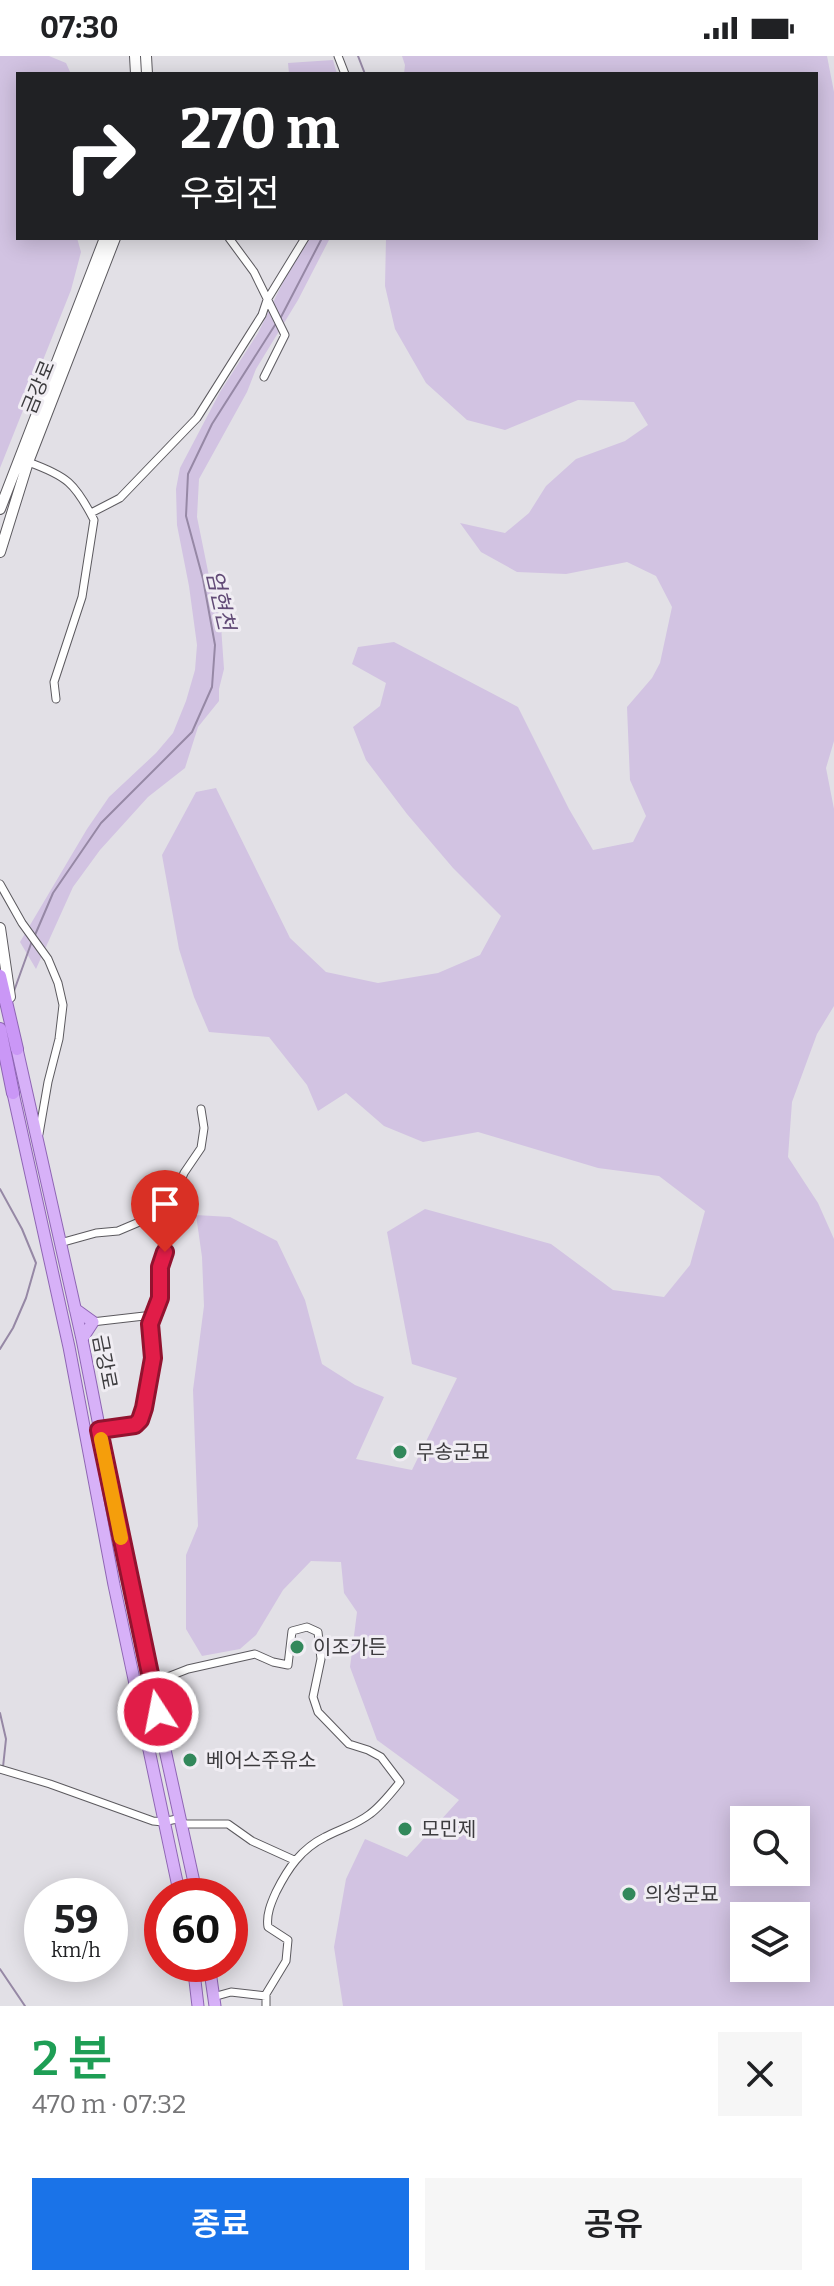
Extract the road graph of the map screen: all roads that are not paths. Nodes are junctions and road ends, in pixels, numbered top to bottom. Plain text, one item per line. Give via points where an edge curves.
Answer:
1 (104, 240) edge
2 (114, 240) edge
3 (230, 240) edge
4 (304, 240) edge
5 (267, 300) junction
6 (264, 377) dead end
7 (28, 462) junction
8 (0, 509) edge
9 (91, 513) junction
10 (0, 552) edge
11 (56, 699) dead end
12 (0, 884) edge
13 (0, 928) edge
14 (0, 976) edge
15 (0, 1029) edge
16 (17, 1049) junction
17 (0, 1053) edge
18 (11, 1086) junction
19 (201, 1109) dead end
20 (38, 1144) junction
21 (153, 1211) junction
22 (60, 1243) junction
23 (75, 1309) junction
24 (153, 1315) junction
25 (79, 1322) junction
26 (93, 1322) junction
27 (63, 1325) junction
28 (82, 1339) junction
29 (99, 1430) junction
30 (153, 1688) junction
31 (0, 1769) edge
32 (181, 1821) junction
33 (163, 1822) junction
34 (294, 1860) junction
35 (176, 1878) edge
36 (193, 1878) edge
37 (195, 1982) edge
38 (211, 1982) edge
39 (266, 1996) junction
40 (214, 2002) edge
41 (198, 2006) edge
42 (266, 2006) edge

1 - 8 main road, 금강로
2 - 7 main road, 금강로
3 - 5 street
4 - 5 street
5 - 6 street via 285,335
5 - 9 street via 197,418 120,498
7 - 9 street via 69,481
7 - 10 main road, 금강로
9 - 11 street via 82,597 54,682
12 - 20 street via 48,959 63,1005
13 - 16 main road, 금강로
14 - 16 highway
15 - 18 highway
16 - 20 main road, 금강로
17 - 18 main road
18 - 27 main road, 금강로
19 - 21 street via 201,1148 178,1188
20 - 22 main road, 금강로
21 - 22 street via 118,1231
21 - 24 street via 166,1236 160,1298
22 - 23 main road, 금강로
23 - 25 main road, 금강로
23 - 26 main road
24 - 26 street
24 - 29 street via 153,1358 140,1420
25 - 26 street
25 - 27 street
25 - 28 main road, 금강로
26 - 28 main road
27 - 33 main road, 금강로
28 - 29 main road, 금강로
29 - 30 main road, 금강로
30 - 32 main road, 금강로
30 - 34 street via 188,1669 255,1654 288,1665 292,1631 307,1627 318,1632 321,1659 313,1697 318,1712 349,1744 381,1757 400,1782 371,1813
31 - 33 street
32 - 33 street
32 - 34 street via 228,1824
32 - 36 main road, 금강로
33 - 35 main road, 금강로
34 - 39 street via 266,1919 268,1927 288,1940 286,1961
37 - 41 main road
38 - 40 main road
39 - 40 street via 231,1992
39 - 42 street

